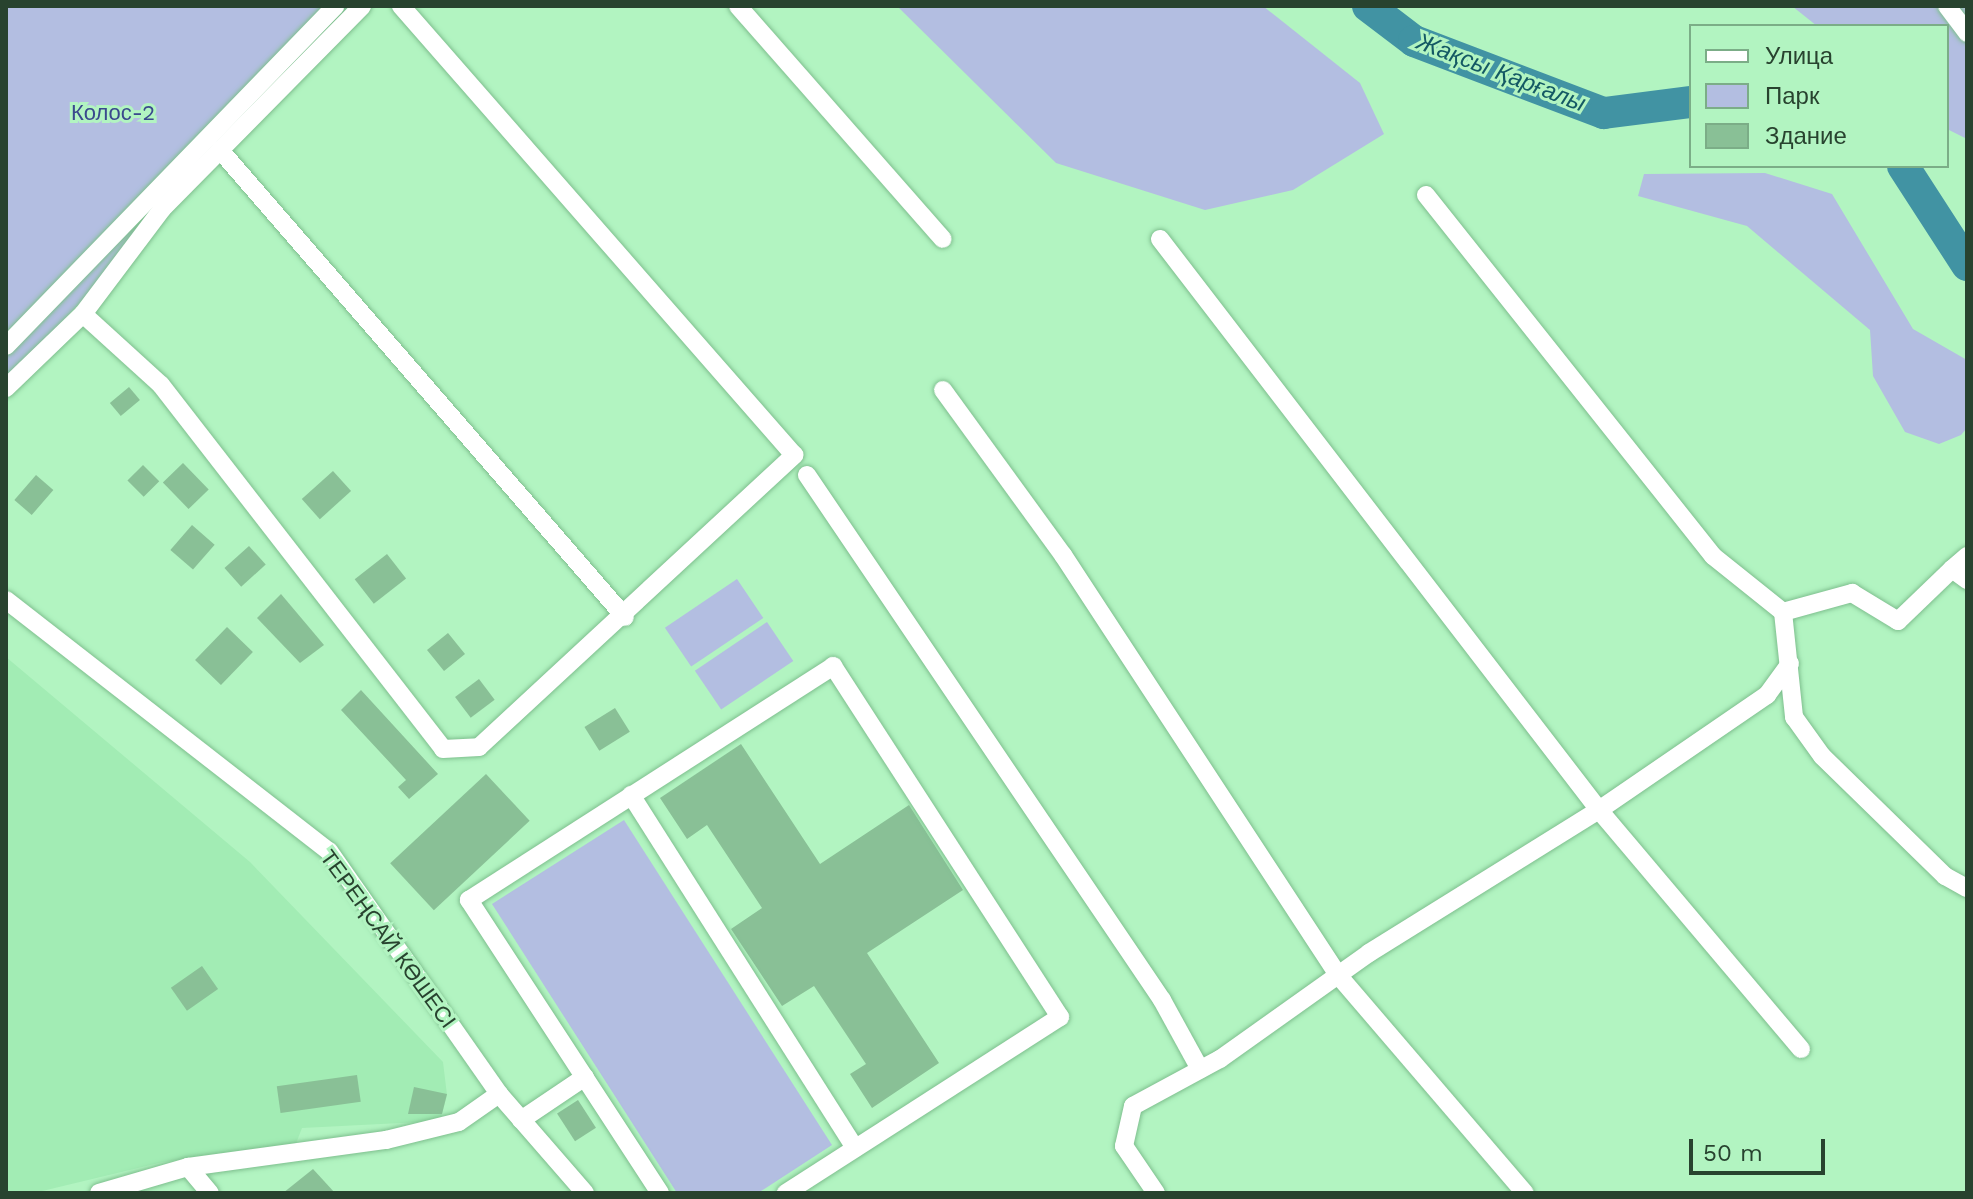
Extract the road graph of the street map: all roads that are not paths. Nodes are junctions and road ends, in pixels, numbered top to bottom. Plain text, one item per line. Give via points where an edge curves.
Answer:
1 (335, 6) edge
2 (362, 6) edge
3 (401, 6) edge
4 (738, 6) edge
5 (1947, 6) edge
6 (1967, 33) edge
7 (220, 150) junction
8 (1426, 195) dead end
9 (943, 239) dead end
10 (1160, 239) dead end
11 (83, 314) junction
12 (6, 346) edge
13 (6, 388) edge
14 (943, 390) dead end
15 (807, 475) dead end
16 (1967, 556) edge
17 (1959, 574) edge
18 (6, 600) edge
19 (1783, 612) junction
20 (625, 617) junction
21 (1790, 663) junction
22 (631, 795) junction
23 (1599, 810) junction
24 (1967, 888) edge
25 (1338, 975) junction
26 (1801, 1049) dead end
27 (1200, 1069) junction
28 (585, 1077) junction
29 (499, 1094) junction
30 (521, 1120) junction
31 (855, 1148) junction
32 (188, 1167) junction
33 (99, 1193) edge
34 (210, 1193) edge
35 (585, 1193) edge
36 (660, 1193) edge
37 (786, 1193) edge
38 (1156, 1193) edge
39 (1525, 1193) edge

1 - 12 street
2 - 7 street
3 - 20 street via 794,455
4 - 9 street
5 - 6 street
7 - 11 street via 162,209
7 - 20 street
8 - 19 street via 1713,556
10 - 23 street
11 - 13 street
11 - 20 street via 161,385 443,749 479,747
14 - 25 street via 1063,555
15 - 27 street via 1162,1000
16 - 17 street
17 - 19 street via 1898,621 1852,593
18 - 29 street, ТЕРЕҢСАЙ КӨШЕСІ via 329,851
19 - 21 street
21 - 23 street via 1767,695
21 - 24 street via 1794,717 1822,756 1945,876
22 - 28 street via 469,900
22 - 31 street
22 - 31 street via 833,666 1060,1017
23 - 25 street
23 - 26 street
25 - 27 street
25 - 39 street
27 - 38 street via 1133,1106 1126,1124 1124,1146
28 - 30 street
28 - 36 street
29 - 30 street, ТЕРЕҢСАЙ КӨШЕСІ
29 - 32 street via 459,1122 386,1140
30 - 35 street, ТЕРЕҢСАЙ КӨШЕСІ
31 - 37 street
32 - 33 street
32 - 34 street

